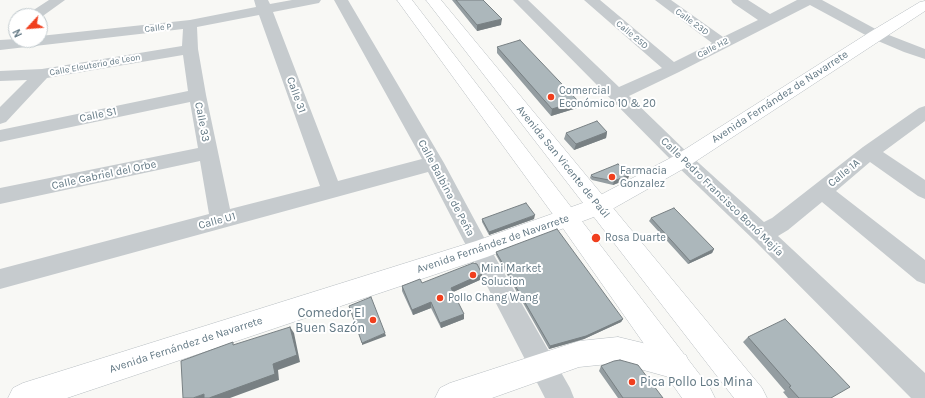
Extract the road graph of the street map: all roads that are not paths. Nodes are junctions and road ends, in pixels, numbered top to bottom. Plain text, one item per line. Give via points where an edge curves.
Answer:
1 (58, 0) edge
2 (314, 0) edge
3 (341, 0) edge
4 (404, 0) edge
5 (434, 0) edge
6 (520, 0) edge
7 (591, 0) edge
8 (662, 0) edge
9 (738, 0) edge
10 (808, 0) edge
11 (812, 0) edge
12 (263, 5) edge
13 (925, 5) edge
14 (46, 8) edge
15 (770, 20) junction
16 (190, 24) junction
17 (876, 35) junction
18 (723, 44) junction
19 (0, 45) edge
20 (190, 49) junction
21 (925, 54) edge
22 (673, 69) junction
23 (42, 74) junction
24 (0, 76) edge
25 (197, 95) junction
26 (617, 95) junction
27 (925, 112) edge
28 (0, 118) edge
29 (0, 136) edge
30 (870, 152) junction
31 (208, 153) junction
32 (682, 160) junction
33 (434, 163) junction
34 (331, 189) junction
35 (925, 190) edge
36 (822, 191) junction
37 (0, 196) edge
38 (599, 206) junction
39 (568, 218) junction
40 (221, 220) junction
41 (762, 234) junction
42 (479, 250) junction
43 (925, 274) edge
44 (0, 279) edge
45 (676, 365) junction
46 (542, 366) junction
47 (925, 392) edge
48 (23, 398) edge
49 (450, 398) edge
50 (560, 398) edge
51 (700, 398) edge
52 (752, 398) edge

1 - 14 street
2 - 12 street, Calle P
3 - 33 street, Calle Balbina de Peña
4 - 39 main road
5 - 38 main road, Avenida San Vicente de Paúl
6 - 26 street, Calle Pedro Francisco Bonó Mejía
7 - 22 street, Calle 25D
8 - 18 street, Calle 23D
9 - 15 street
10 - 15 street, Calle H2
11 - 17 street
12 - 16 street, Calle P
12 - 34 street, Calle 31
13 - 17 main road, Avenida Fernández de Navarrete
15 - 18 street, Calle H2
16 - 19 street, Calle P
16 - 20 street, Calle 33
17 - 21 street
17 - 32 main road, Avenida Fernández de Navarrete
18 - 22 street, Calle H2
20 - 23 street, Calle Eleuterio de Leon
20 - 25 street, Calle 33
22 - 26 street, Calle H2
23 - 24 street, Calle Eleuterio de Leon
23 - 28 street
25 - 29 street, Calle S1
25 - 31 street, Calle 33
26 - 32 street, Calle Pedro Francisco Bonó Mejía
27 - 30 street, Calle 1A
30 - 35 street
30 - 36 street, Calle 1A
31 - 37 street, Calle Gabriel del Orbe
31 - 40 street, Calle 33
32 - 38 main road, Avenida Fernández de Navarrete
32 - 41 street, Calle Pedro Francisco Bonó Mejía
33 - 34 street, Calle U1
33 - 42 street, Calle Balbina de Peña
34 - 40 street, Calle U1
36 - 41 street, Calle 1A via 780,224
36 - 43 street
38 - 39 main road, Avenida Fernández de Navarrete
38 - 52 main road, Avenida San Vicente de Paúl
39 - 42 main road, Avenida Fernández de Navarrete
39 - 45 main road
40 - 44 street, Calle U1
41 - 47 street, Calle Pedro Francisco Bonó Mejía
42 - 46 street, Calle Balbina de Peña
42 - 48 main road, Avenida Fernández de Navarrete
45 - 46 main road via 618,350 578,354
45 - 51 main road
46 - 49 main road
46 - 50 street, Calle Balbina de Peña

